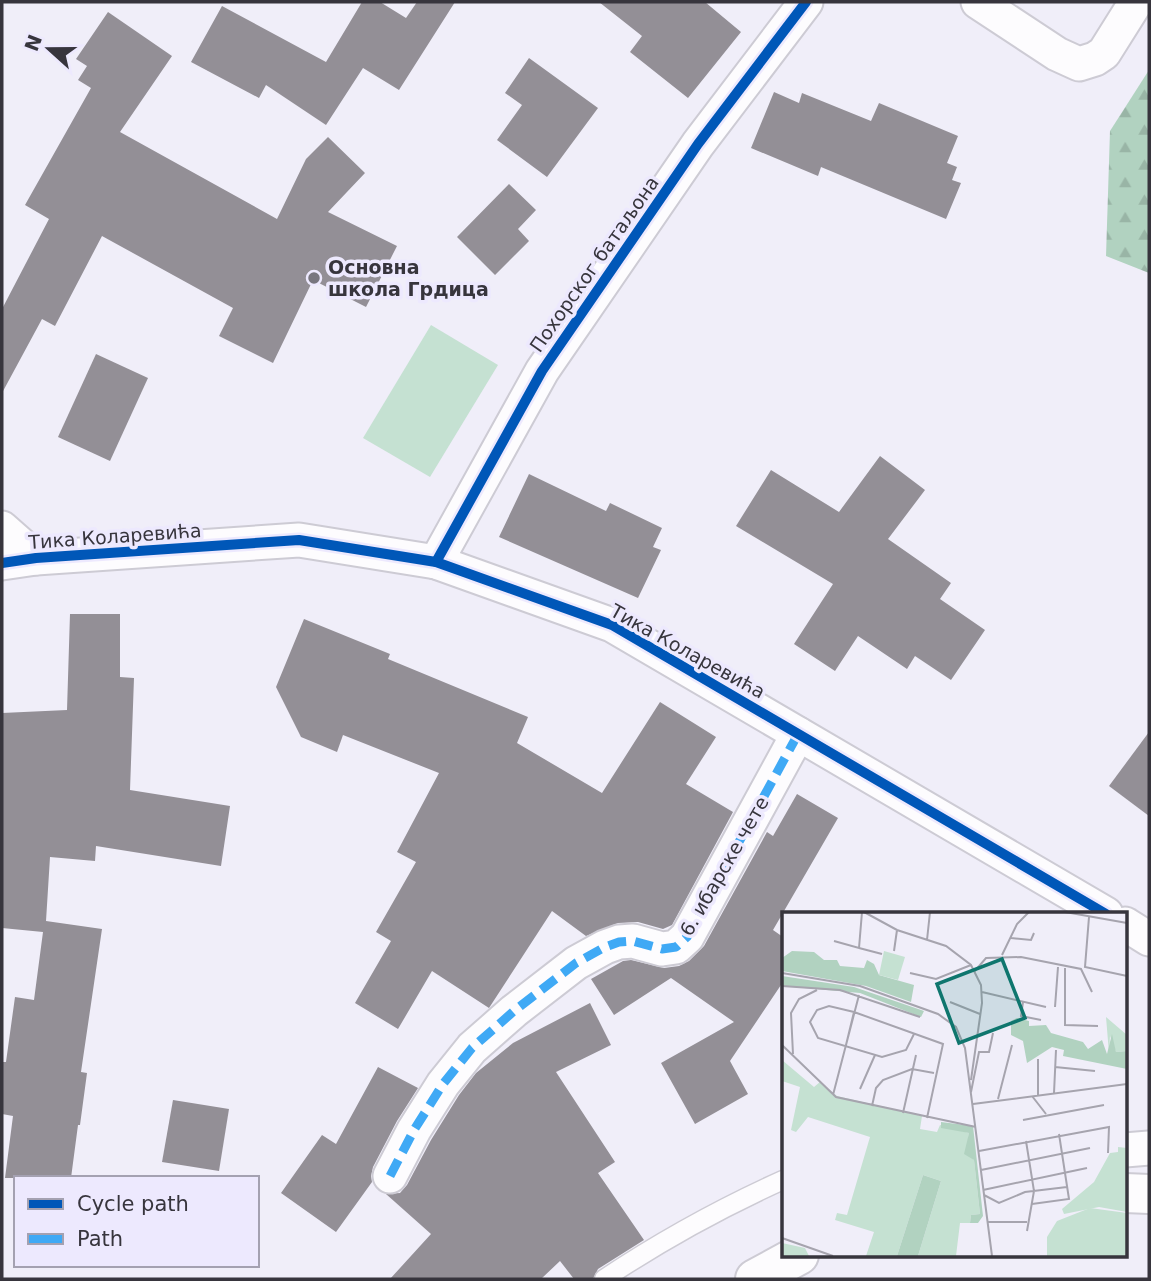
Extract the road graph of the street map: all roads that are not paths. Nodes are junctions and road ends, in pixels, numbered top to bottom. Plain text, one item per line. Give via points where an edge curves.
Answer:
1 (806, 2) edge
2 (978, 2) edge
3 (1136, 2) edge
4 (2, 528) edge
5 (36, 558) junction
6 (436, 562) junction
7 (2, 563) edge
8 (798, 734) junction
9 (1103, 912) edge
10 (1126, 925) edge
11 (1149, 939) edge
12 (1149, 1148) edge
13 (1126, 1150) edge
14 (390, 1176) dead end
15 (782, 1180) edge
16 (1126, 1193) edge
17 (1149, 1194) edge
18 (797, 1256) edge
19 (604, 1279) edge
20 (755, 1279) edge

1 - 6 street, Похорског батаљона via 698,144 542,371
2 - 3 street via 1079,64 1104,53
4 - 5 street
5 - 6 street, Тика Коларевића via 299,540
5 - 7 street, Тика Коларевића
6 - 8 street, Тика Коларевића via 612,625
8 - 9 street, Тика Коларевића
8 - 14 street, 6. ибарске чете via 687,937 676,947 662,949 633,941 606,947 523,1003 472,1048 443,1084
10 - 11 street
12 - 13 street
15 - 19 lane via 680,1231
16 - 17 street
18 - 20 street

